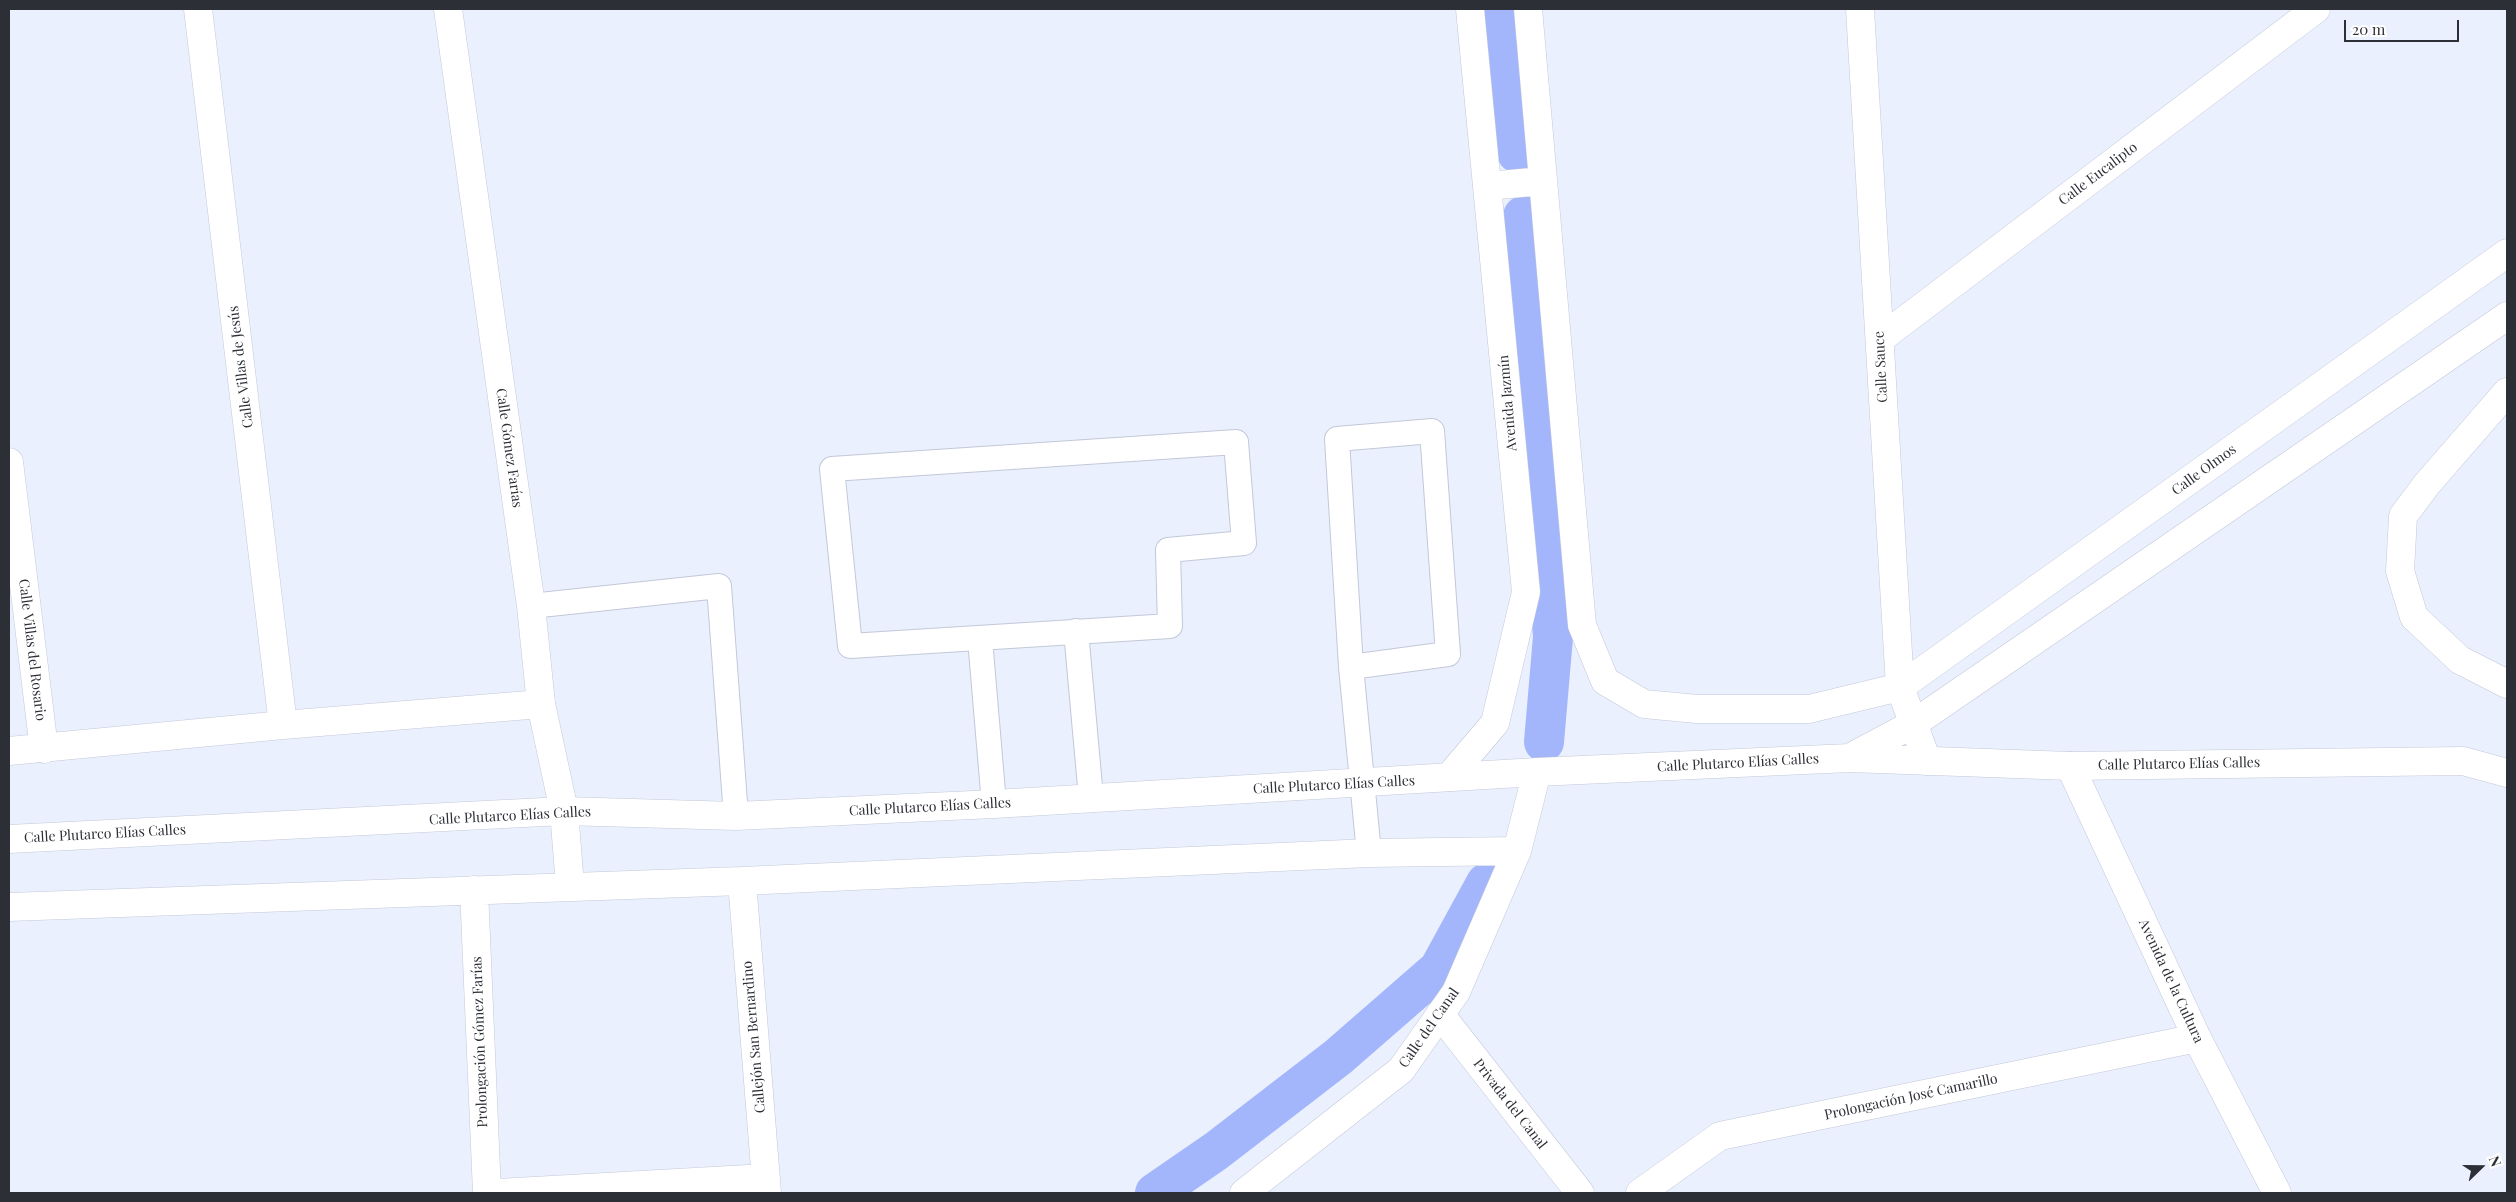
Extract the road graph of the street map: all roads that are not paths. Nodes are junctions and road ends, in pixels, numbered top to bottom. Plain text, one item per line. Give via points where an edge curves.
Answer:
1 (198, 9) edge
2 (448, 9) edge
3 (1470, 9) edge
4 (1528, 9) edge
5 (1860, 9) edge
6 (2316, 9) edge
7 (1542, 182) junction
8 (1488, 186) junction
9 (2507, 253) edge
10 (2507, 316) edge
11 (1880, 339) junction
12 (2507, 392) edge
13 (9, 462) edge
14 (531, 606) junction
15 (1076, 631) junction
16 (980, 640) junction
17 (1351, 668) junction
18 (2507, 684) edge
19 (1900, 687) junction
20 (541, 704) junction
21 (1913, 724) junction
22 (283, 725) junction
23 (44, 749) junction
24 (9, 751) edge
25 (2507, 757) edge
26 (1850, 758) junction
27 (2463, 760) junction
28 (1927, 761) junction
29 (2070, 766) junction
30 (1537, 772) junction
31 (2507, 773) edge
32 (1449, 777) junction
33 (1361, 784) junction
34 (1090, 798) junction
35 (994, 804) junction
36 (564, 811) junction
37 (736, 816) junction
38 (9, 839) edge
39 (1517, 851) junction
40 (1368, 853) junction
41 (742, 881) junction
42 (570, 886) junction
43 (474, 890) junction
44 (9, 907) edge
45 (1440, 1014) junction
46 (2197, 1038) junction
47 (766, 1185) edge
48 (487, 1193) edge
49 (498, 1193) edge
50 (1244, 1193) edge
51 (1580, 1193) edge
52 (1640, 1193) edge
53 (2277, 1193) edge

1 - 22 street, Calle Villas de Jesús
2 - 14 street, Calle Gómez Farías
3 - 8 street, Avenida Jazmín
4 - 7 street
5 - 11 street, Calle Sauce
6 - 11 street, Calle Eucalipto
7 - 8 street
7 - 19 street via 1582,625 1605,681 1644,704 1697,709 1809,709
8 - 32 street, Avenida Jazmín via 1526,592 1495,724
9 - 19 street, Calle Olmos
10 - 21 street
11 - 19 street, Calle Sauce
12 - 18 street via 2403,516 2400,571 2414,618 2460,660
13 - 23 street, Calle Villas del Rosario
14 - 20 street, Calle Gómez Farías
14 - 37 lane via 719,586
15 - 16 lane
15 - 16 lane via 1170,626 1168,550 1244,543 1236,442 832,468 850,646
15 - 34 lane
16 - 35 lane
17 - 17 lane via 1448,654 1432,431 1337,438
17 - 33 lane
19 - 21 street, Calle Sauce
20 - 22 street
20 - 36 street, Calle Gómez Farías
21 - 26 street, Calle Plutarco Elías Calles
21 - 28 street, Calle Sauce
22 - 23 street
23 - 24 street
25 - 27 street
26 - 28 street, Calle Plutarco Elías Calles
26 - 30 street, Calle Plutarco Elías Calles
27 - 29 street, Calle Plutarco Elías Calles
27 - 31 street, Calle Plutarco Elías Calles
28 - 29 street, Calle Plutarco Elías Calles
29 - 46 street, Avenida de la Cultura
30 - 32 street, Calle Plutarco Elías Calles
30 - 39 street, Calle del Canal
32 - 33 street, Calle Plutarco Elías Calles
33 - 34 street, Calle Plutarco Elías Calles
33 - 40 lane
34 - 35 street, Calle Plutarco Elías Calles
35 - 37 street, Calle Plutarco Elías Calles
36 - 37 street, Calle Plutarco Elías Calles
36 - 38 street, Calle Plutarco Elías Calles
36 - 42 street, Calle Gómez Farías
39 - 40 street
39 - 45 street, Calle del Canal via 1456,992
40 - 41 street
41 - 42 street
41 - 47 street, Callejón San Bernardino
42 - 43 street
43 - 44 street
43 - 48 street, Prolongación Gómez Farías
45 - 50 street, Calle del Canal via 1400,1070
45 - 51 street, Privada del Canal
46 - 52 street, Prolongación José Camarillo via 1720,1136
46 - 53 street, Avenida de la Cultura
47 - 49 street

